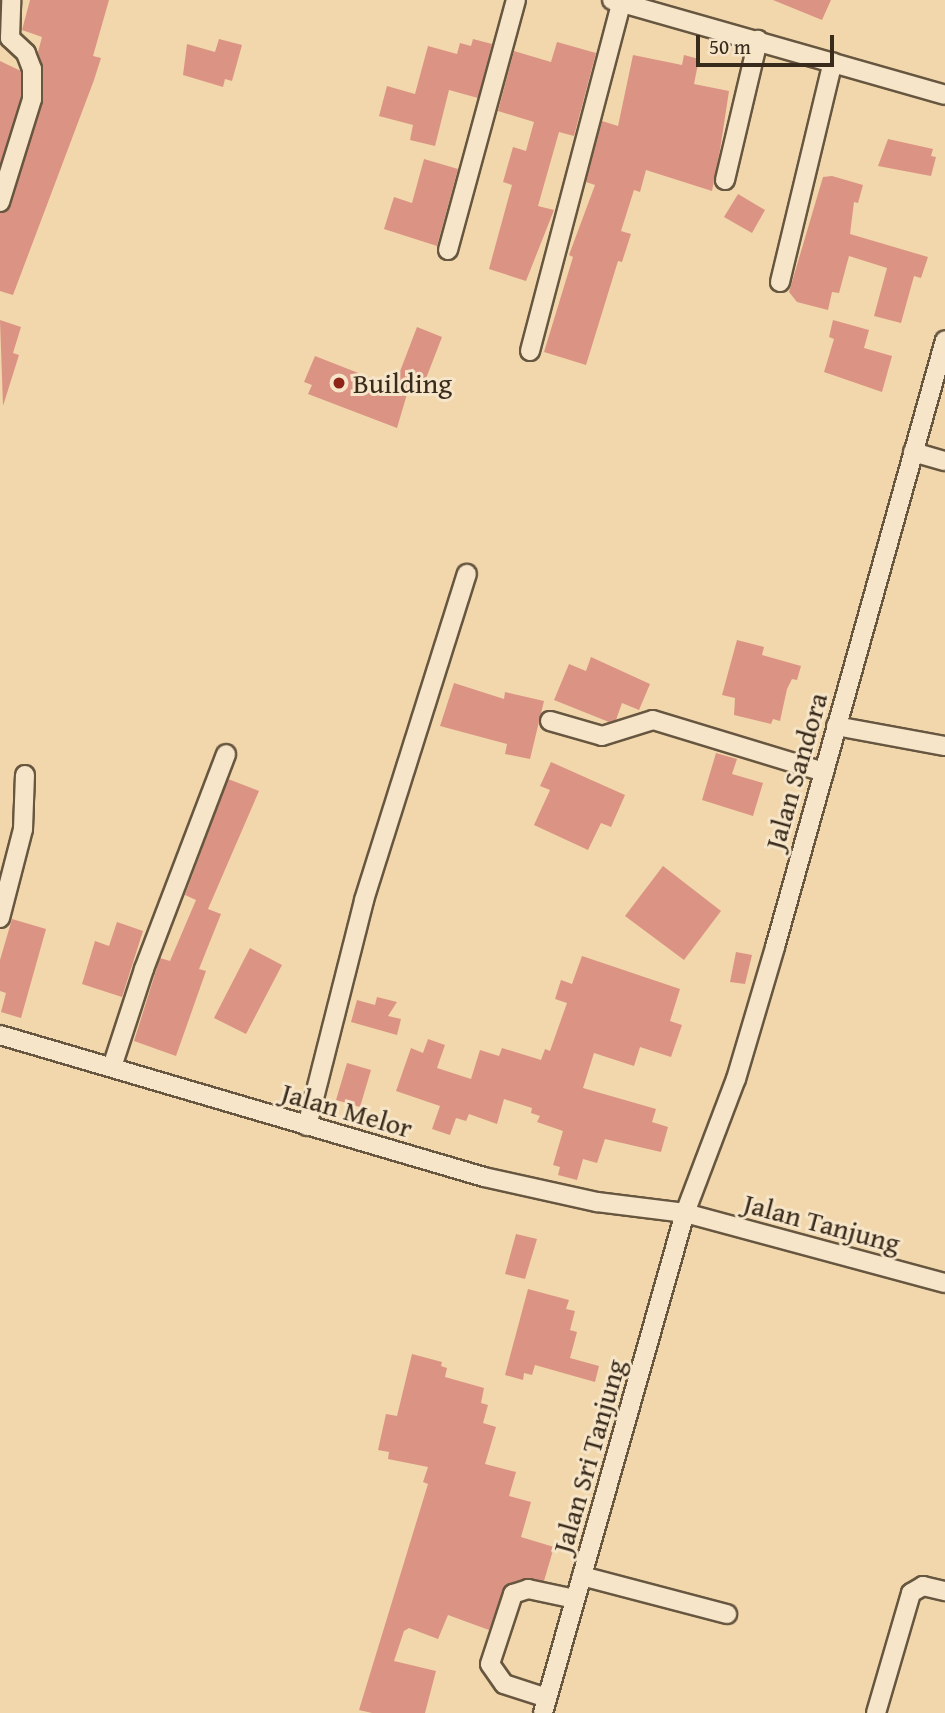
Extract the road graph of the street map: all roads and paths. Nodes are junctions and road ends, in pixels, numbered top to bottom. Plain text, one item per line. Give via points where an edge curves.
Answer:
1 (12, 0) edge
2 (516, 0) edge
3 (616, 2) edge
4 (756, 48) junction
5 (833, 62) junction
6 (945, 95) edge
7 (725, 180) dead end
8 (0, 202) edge
9 (448, 250) dead end
10 (780, 282) dead end
11 (945, 340) edge
12 (530, 351) dead end
13 (939, 383) edge
14 (919, 453) junction
15 (945, 461) edge
16 (467, 574) dead end
17 (550, 721) dead end
18 (843, 726) junction
19 (945, 746) edge
20 (226, 754) dead end
21 (824, 772) junction
22 (24, 775) dead end
23 (0, 918) edge
24 (0, 1035) edge
25 (112, 1067) junction
26 (307, 1126) junction
27 (685, 1213) junction
28 (945, 1283) edge
29 (598, 1580) junction
30 (945, 1591) edge
31 (575, 1599) junction
32 (727, 1614) dead end
33 (545, 1706) edge
34 (876, 1713) edge

1 - 8 street via 10,38 26,53 32,69 32,99
2 - 9 street
3 - 4 street
3 - 12 street
4 - 5 street
4 - 7 street
5 - 6 street
5 - 10 street
11 - 13 street, Jalan Sandora
13 - 14 street, Jalan Sandora
14 - 15 street
14 - 18 street, Jalan Sandora
16 - 26 street via 364,900
17 - 21 street via 603,736 653,720
18 - 19 street
18 - 21 street, Jalan Sandora
20 - 25 street via 148,957
21 - 27 street, Jalan Sandora via 736,1079
22 - 23 street via 23,829
24 - 25 street, Jalan Melor
25 - 26 street, Jalan Melor
26 - 27 street, Jalan Melor via 544,1192
27 - 28 street, Jalan Tanjung
27 - 29 street, Jalan Sri Tanjung
29 - 31 street, Jalan Sri Tanjung
29 - 32 street
30 - 34 street via 923,1586 911,1593
31 - 33 street, Jalan Sri Tanjung
31 - 33 street via 528,1588 513,1594 489,1664 504,1684

